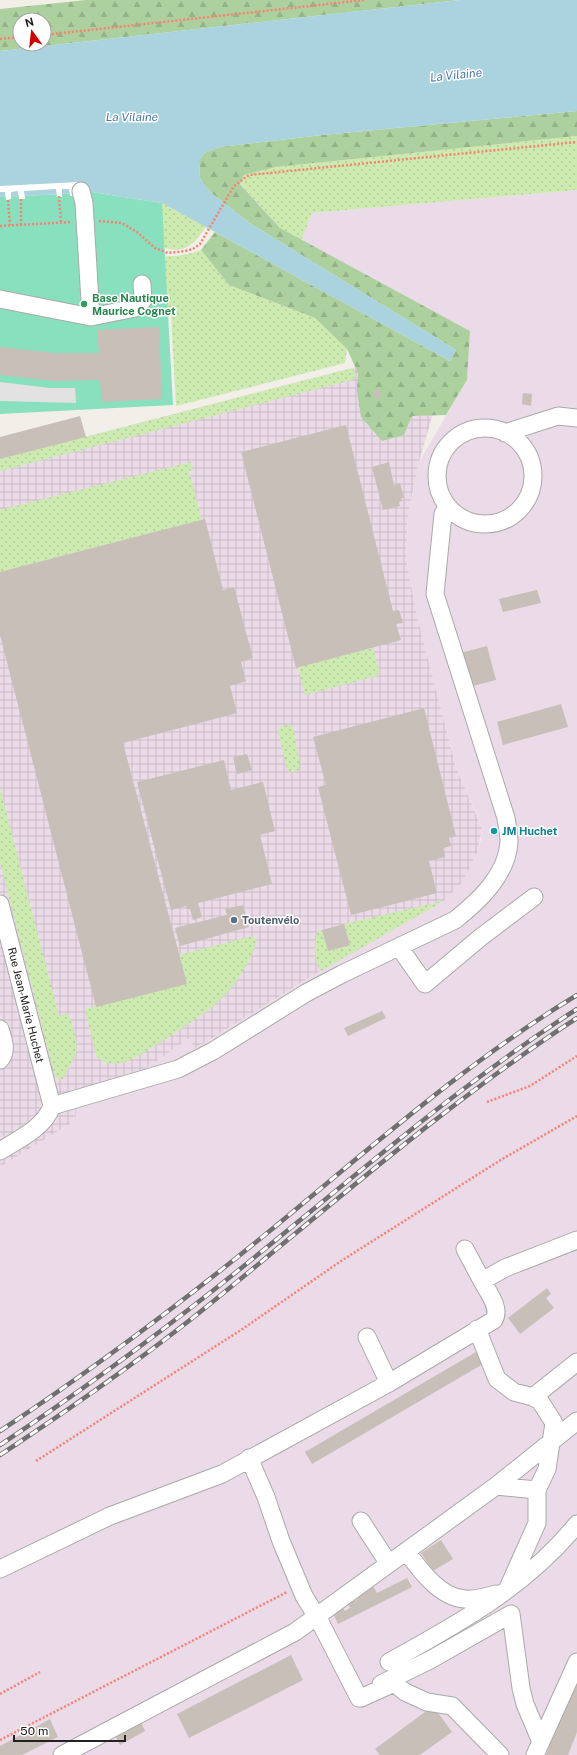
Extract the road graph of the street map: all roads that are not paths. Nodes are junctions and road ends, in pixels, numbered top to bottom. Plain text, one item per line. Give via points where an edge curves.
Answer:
1 (81, 192) dead end
2 (142, 284) dead end
3 (0, 299) edge
4 (91, 317) junction
5 (577, 418) edge
6 (505, 433) junction
7 (447, 507) junction
8 (534, 897) dead end
9 (0, 904) edge
10 (399, 947) junction
11 (0, 1029) edge
12 (0, 1060) edge
13 (52, 1106) junction
14 (0, 1151) edge
15 (577, 1240) edge
16 (465, 1249) dead end
17 (482, 1281) junction
18 (477, 1329) junction
19 (367, 1337) dead end
20 (577, 1362) edge
21 (389, 1383) junction
22 (533, 1397) junction
23 (577, 1421) edge
24 (552, 1443) junction
25 (250, 1458) junction
26 (496, 1486) junction
27 (537, 1490) junction
28 (361, 1521) dead end
29 (577, 1524) edge
30 (406, 1551) junction
31 (389, 1564) junction
32 (0, 1569) edge
33 (508, 1591) junction
34 (511, 1614) junction
35 (316, 1616) junction
36 (389, 1662) dead end
37 (577, 1662) edge
38 (357, 1695) junction
39 (538, 1748) edge
40 (62, 1755) edge
41 (500, 1755) edge

1 - 4 street via 84,203
2 - 4 street via 143,300 135,308
3 - 4 street
5 - 6 street via 558,416
6 - 7 street via 489,428 476,429 450,443 440,457 436,476 439,492
6 - 7 street via 526,451 530,461 533,478 529,495 520,509 508,518 492,524 473,523 458,517
7 - 10 street via 443,514 435,594 506,818 509,842 506,860 499,873 469,909 455,920
8 - 10 street via 425,984
9 - 13 street, Rue Jean-Marie Huchet
10 - 13 street via 370,959 306,994 178,1070
11 - 12 street via 5,1048 4,1056
13 - 14 street via 48,1115 38,1125
15 - 17 street via 505,1268
16 - 17 street
17 - 18 street via 497,1315 494,1320
18 - 21 street
18 - 22 street via 498,1379 514,1392
19 - 21 street
20 - 22 street
21 - 25 street
22 - 24 street via 540,1401 554,1422
23 - 24 street
24 - 26 street
24 - 27 street via 547,1469
25 - 32 street via 222,1474 110,1516
25 - 35 street via 300,1586
26 - 27 street
26 - 30 street
27 - 33 street via 537,1523
28 - 31 street
29 - 33 street via 562,1543
30 - 31 street
30 - 33 street via 439,1588 457,1598 472,1599
31 - 35 street
33 - 34 street
33 - 36 street via 447,1630
34 - 38 street via 430,1660
34 - 39 street via 521,1688
35 - 38 street
35 - 40 street via 295,1632
37 - 39 street
38 - 41 street via 361,1698 394,1684 427,1702 452,1706

